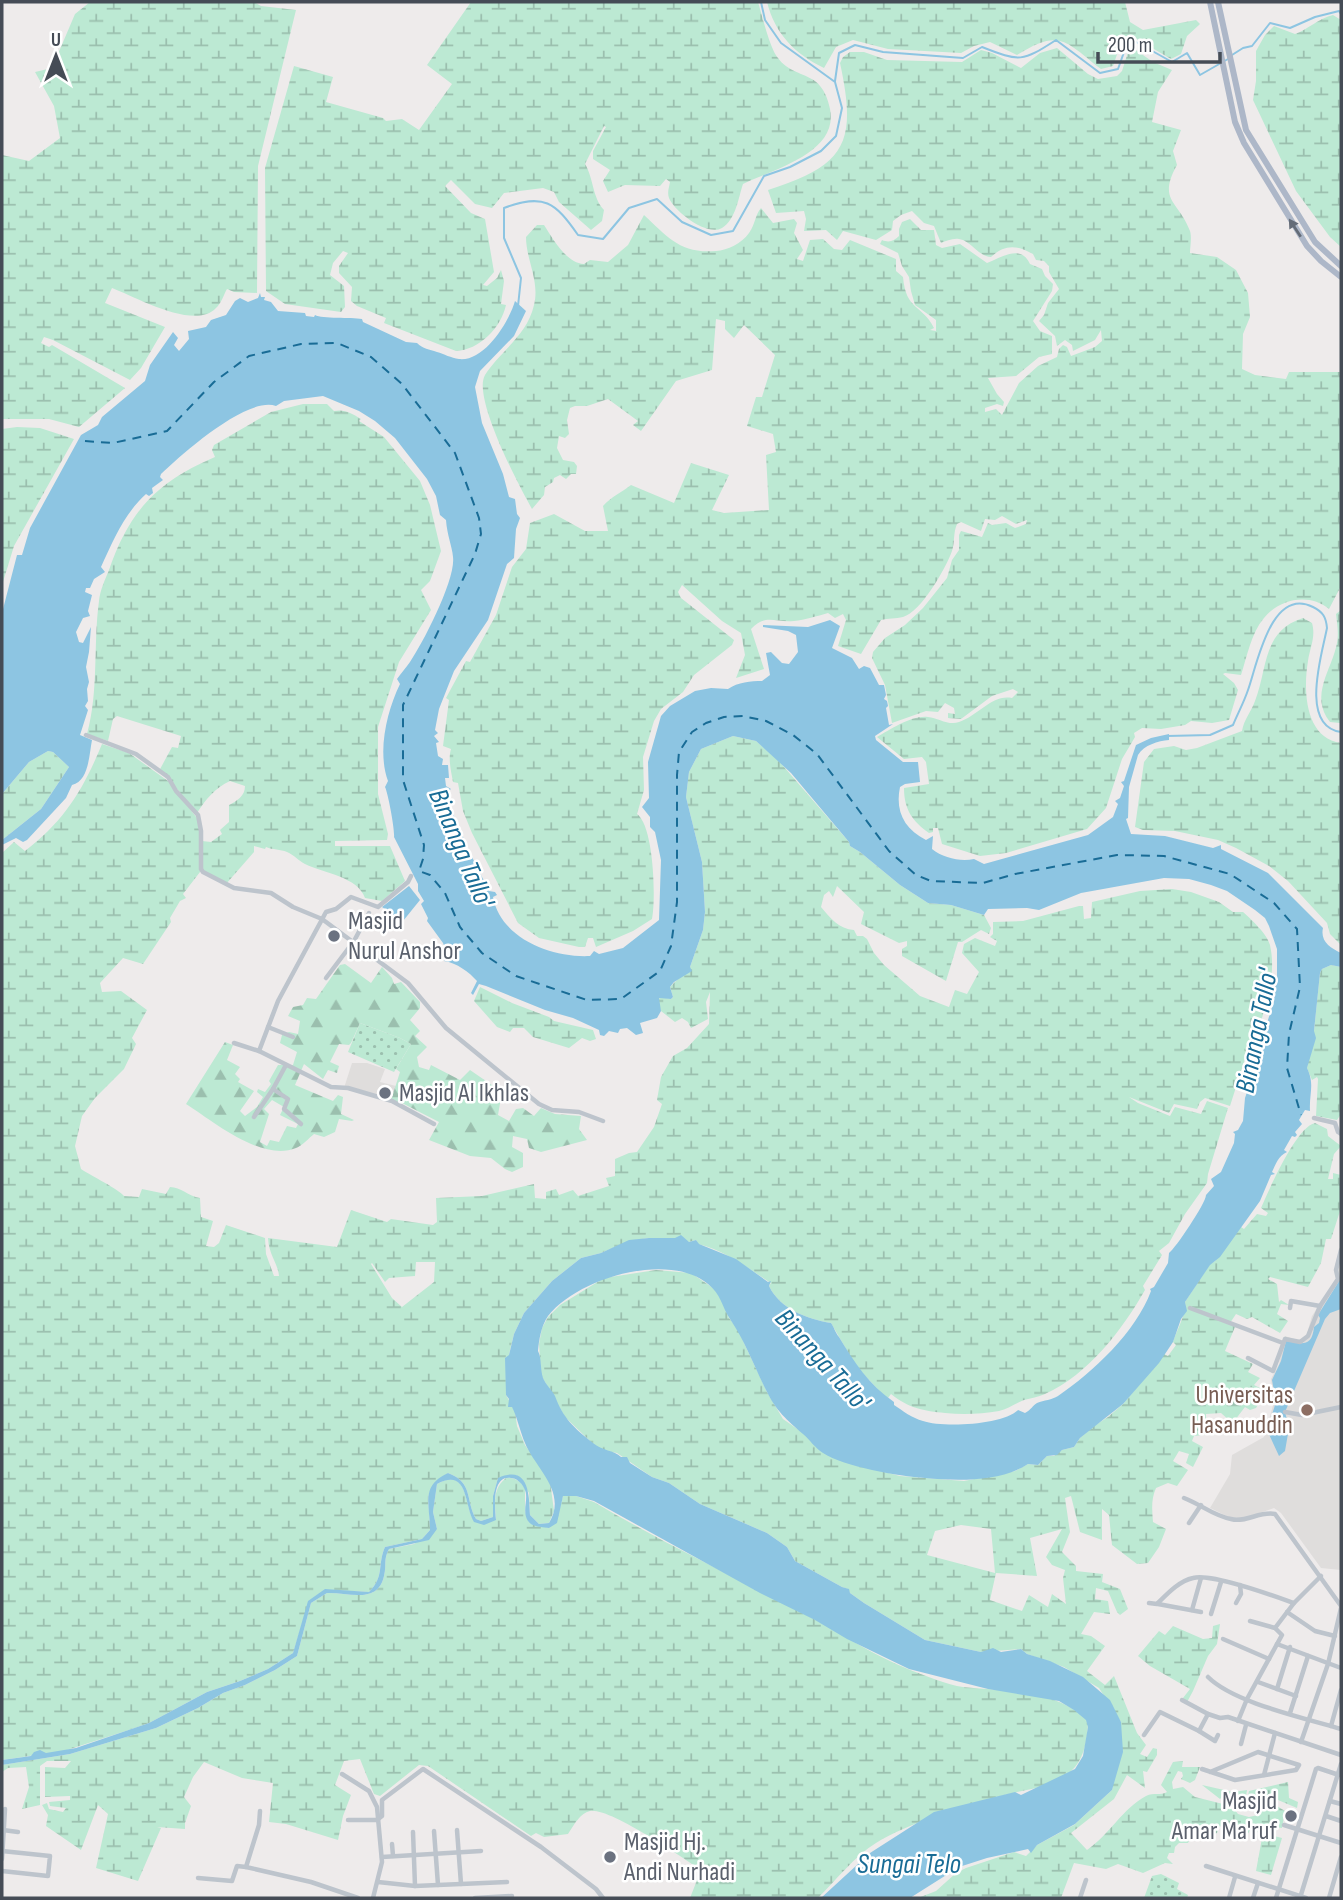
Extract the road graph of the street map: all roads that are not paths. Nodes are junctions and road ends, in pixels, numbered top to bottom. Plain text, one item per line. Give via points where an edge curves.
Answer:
1 (1210, 2) edge
2 (1218, 2) edge
3 (1341, 266) edge
4 (1341, 277) edge
5 (86, 735) dead end
6 (411, 876) dead end
7 (369, 913) dead end
8 (322, 919) junction
9 (354, 941) junction
10 (326, 978) dead end
11 (268, 1027) junction
12 (293, 1037) dead end
13 (234, 1043) dead end
14 (259, 1051) junction
15 (286, 1065) junction
16 (273, 1089) junction
17 (254, 1117) dead end
18 (1314, 1118) dead end
19 (603, 1121) dead end
20 (301, 1124) dead end
21 (434, 1124) dead end
22 (1341, 1134) edge
23 (1341, 1250) edge
24 (1320, 1306) junction
25 (1190, 1308) dead end
26 (1290, 1308) dead end
27 (1283, 1343) junction
28 (1248, 1358) dead end
29 (1341, 1407) edge
30 (1286, 1412) dead end
31 (1184, 1498) dead end
32 (1201, 1505) junction
33 (1189, 1523) dead end
34 (1321, 1576) junction
35 (1201, 1578) junction
36 (1221, 1581) junction
37 (1240, 1586) junction
38 (1294, 1602) junction
39 (1149, 1603) dead end
40 (1236, 1603) dead end
41 (1157, 1604) junction
42 (1192, 1610) junction
43 (1341, 1610) edge
44 (1201, 1612) dead end
45 (1287, 1612) junction
46 (1211, 1615) dead end
47 (1250, 1621) dead end
48 (1275, 1628) junction
49 (1335, 1636) junction
50 (1223, 1639) dead end
51 (1277, 1644) junction
52 (1290, 1647) junction
53 (1308, 1656) junction
54 (1269, 1659) junction
55 (1328, 1664) junction
56 (1341, 1668) edge
57 (1208, 1677) dead end
58 (1258, 1682) junction
59 (1277, 1689) junction
60 (1341, 1690) edge
61 (1296, 1696) junction
62 (1247, 1699) junction
63 (1182, 1700) dead end
64 (1290, 1713) junction
65 (1208, 1714) junction
66 (1310, 1719) junction
67 (1238, 1721) junction
68 (1246, 1724) junction
69 (1331, 1726) junction
70 (1341, 1729) edge
71 (1199, 1731) junction
72 (1275, 1733) junction
73 (1144, 1735) dead end
74 (1301, 1742) junction
75 (1241, 1744) dead end
76 (1212, 1747) dead end
77 (1269, 1755) junction
78 (1341, 1755) edge
79 (1288, 1761) junction
80 (1341, 1764) edge
81 (1222, 1766) junction
82 (1202, 1769) dead end
83 (1210, 1772) junction
84 (1284, 1772) junction
85 (1264, 1773) junction
86 (342, 1774) dead end
87 (1339, 1775) junction
88 (1227, 1779) junction
89 (1331, 1801) junction
90 (1341, 1804) edge
91 (5, 1809) dead end
92 (260, 1811) dead end
93 (1326, 1816) junction
94 (348, 1820) dead end
95 (377, 1820) junction
96 (1341, 1821) edge
97 (1284, 1825) dead end
98 (1297, 1829) junction
99 (3, 1830) edge
100 (434, 1830) dead end
101 (457, 1830) dead end
102 (18, 1832) dead end
103 (412, 1832) dead end
104 (1319, 1836) junction
105 (1341, 1843) edge
106 (392, 1844) dead end
107 (2, 1851) edge
108 (481, 1851) dead end
109 (459, 1853) junction
110 (435, 1854) junction
111 (393, 1856) junction
112 (413, 1856) junction
113 (382, 1857) junction
114 (1341, 1857) edge
115 (2, 1859) edge
116 (1206, 1866) dead end
117 (246, 1867) junction
118 (2, 1871) edge
119 (1235, 1877) junction
120 (198, 1878) dead end
121 (1086, 1880) dead end
122 (378, 1882) junction
123 (507, 1882) dead end
124 (1258, 1883) junction
125 (461, 1884) junction
126 (438, 1885) junction
127 (415, 1886) junction
128 (1278, 1890) junction
129 (512, 1896) dead end
130 (358, 1898) edge
131 (373, 1898) edge
132 (475, 1898) edge
133 (603, 1898) edge
134 (1080, 1898) edge
135 (1228, 1898) edge
136 (1253, 1898) edge
137 (1276, 1898) edge
138 (1303, 1898) edge
139 (1329, 1898) edge

4 -> 1 main road via 1307,246 1244,143 1232,111
2 - 3 main road via 1246,130 1315,242
5 - 8 street via 136,754 167,777 198,815 203,872 234,888 271,893
6 - 8 street via 378,907 351,897
7 - 9 street
8 - 9 street
8 - 11 street
9 - 10 street
9 - 19 street via 408,983 446,1028 538,1103
11 - 12 street
11 - 14 street
13 - 14 street
14 - 15 street
15 - 16 street
15 - 21 street via 331,1087 392,1101
16 - 17 street
16 - 20 street via 288,1099 284,1109
18 - 22 street via 1335,1123
23 - 24 street via 1338,1279
24 - 26 street via 1292,1301
24 - 27 street via 1306,1338 1300,1342 1286,1338
25 - 27 street
27 - 28 street via 1273,1371
29 - 30 street via 1300,1415
31 - 32 street
32 - 33 street
32 - 34 street via 1230,1519 1275,1514
34 - 38 street
34 - 43 street
35 - 36 street
35 - 41 street via 1186,1581
35 - 42 street
36 - 37 street
36 - 46 street
37 - 38 street
37 - 40 street
38 - 45 street
39 - 41 street
41 - 42 street
42 - 44 street
43 - 49 street
45 - 48 street
45 - 49 street via 1315,1631
47 - 48 street
48 - 51 street via 1282,1635
49 - 55 street
50 - 54 street
51 - 52 street
51 - 54 street
52 - 53 street
52 - 59 street
53 - 55 street
53 - 61 street
54 - 58 street
55 - 56 street
55 - 66 street
57 - 62 street
58 - 59 street
58 - 62 street
59 - 61 street
60 - 69 street
61 - 64 street
62 - 64 street
62 - 67 street
63 - 65 street
64 - 66 street
65 - 67 street
65 - 71 street
66 - 69 street
66 - 74 street
67 - 68 street
68 - 72 street
68 - 75 street
69 - 70 street
71 - 73 street via 1162,1712
71 - 76 street via 1217,1738
72 - 74 street
72 - 77 street
74 - 78 street
77 - 79 street
77 - 81 street via 1258,1752
77 - 85 street
79 - 84 street
79 - 84 street via 1299,1765
80 - 87 street
81 - 83 street
81 - 88 street
82 - 83 street
83 - 88 street
84 - 85 street
85 - 88 street
86 - 95 street via 369,1791
87 - 89 street
87 - 98 street via 1317,1769
89 - 90 street
89 - 93 street
91 - 99 street
92 - 117 street
93 - 96 street
93 - 104 street
94 - 95 street
95 - 113 street
95 - 133 street via 382,1816 382,1800 423,1769 541,1847
97 - 98 street
98 - 104 street
98 - 128 street
99 - 102 street
99 - 107 street
100 - 110 street
101 - 109 street
103 - 112 street
104 - 105 street
104 - 138 street
106 - 111 street
107 - 115 street
107 - 118 street via 50,1856 50,1872 48,1876
108 - 109 street
109 - 110 street
109 - 125 street
110 - 112 street
110 - 126 street
111 - 112 street
111 - 113 street
112 - 127 street
113 - 122 street
114 - 139 street
116 - 119 street
117 - 120 street via 237,1866 232,1881
117 - 130 street
119 - 124 street
119 - 135 street
121 - 134 street
122 - 127 street
122 - 131 street
123 - 125 street
124 - 128 street
124 - 136 street
125 - 126 street
126 - 127 street
128 - 137 street
128 - 138 street
129 - 132 street

